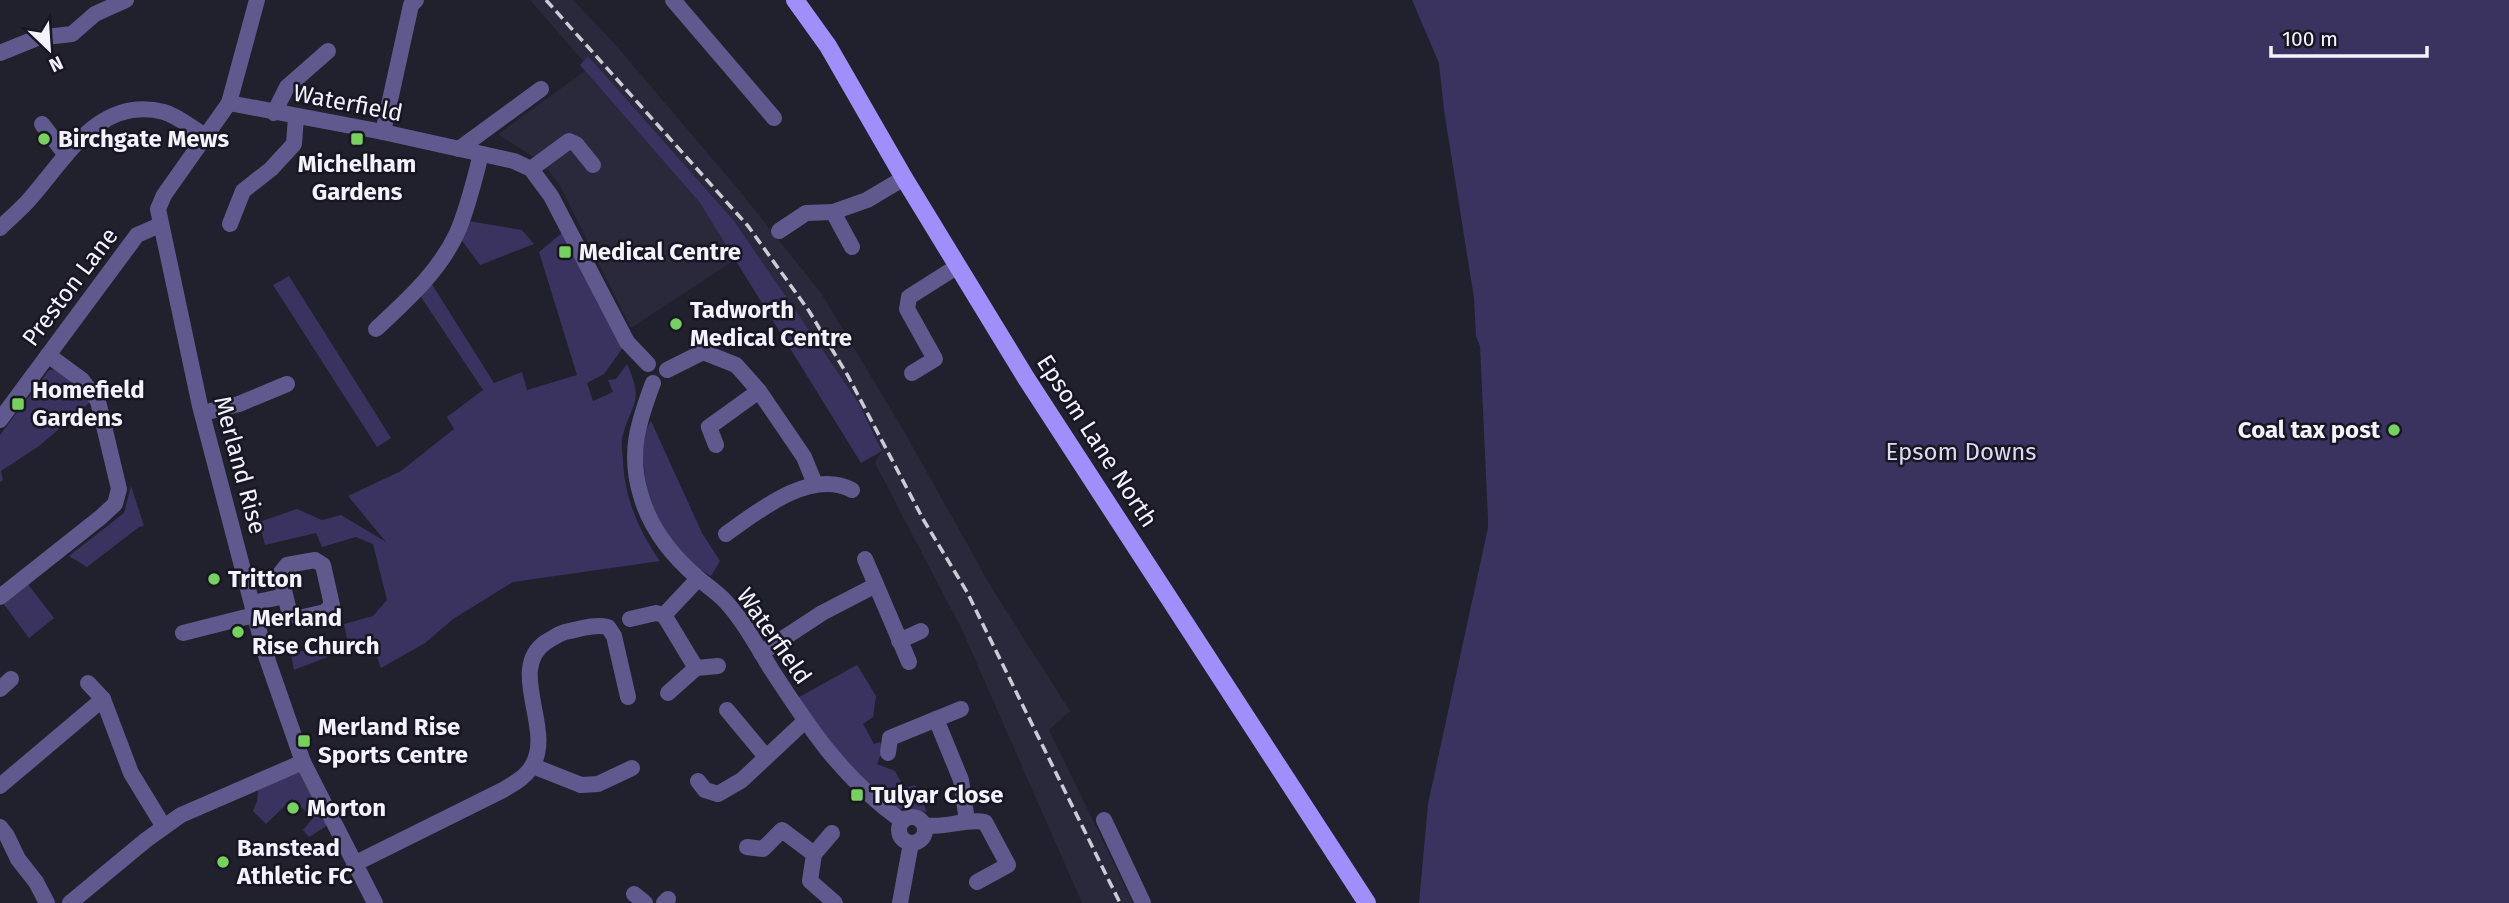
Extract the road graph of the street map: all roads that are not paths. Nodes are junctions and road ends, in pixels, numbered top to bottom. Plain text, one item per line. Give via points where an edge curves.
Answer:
1 (127, 0) edge
2 (257, 0) edge
3 (416, 0) edge
4 (673, 0) edge
5 (795, 0) edge
6 (328, 51) dead end
7 (0, 53) edge
8 (541, 89) dead end
9 (229, 103) junction
10 (274, 113) junction
11 (296, 117) junction
12 (774, 118) dead end
13 (41, 124) dead end
14 (383, 132) junction
15 (206, 136) junction
16 (459, 149) junction
17 (481, 154) junction
18 (66, 155) junction
19 (593, 164) dead end
20 (531, 169) junction
21 (904, 178) junction
22 (833, 212) junction
23 (230, 224) dead end
24 (160, 225) junction
25 (0, 228) edge
26 (779, 231) dead end
27 (852, 247) dead end
28 (958, 266) junction
29 (376, 329) dead end
30 (48, 355) junction
31 (648, 364) junction
32 (667, 370) junction
33 (912, 373) dead end
34 (653, 383) junction
35 (287, 384) dead end
36 (759, 391) junction
37 (203, 413) junction
38 (0, 419) edge
39 (716, 444) dead end
40 (815, 484) junction
41 (852, 490) dead end
42 (726, 534) dead end
43 (865, 559) dead end
44 (698, 579) junction
45 (876, 585) junction
46 (285, 596) dead end
47 (0, 597) edge
48 (253, 609) junction
49 (664, 615) junction
50 (630, 619) dead end
51 (921, 631) dead end
52 (183, 633) dead end
53 (899, 641) junction
54 (761, 653) junction
55 (909, 663) dead end
56 (718, 666) dead end
57 (696, 668) junction
58 (88, 683) dead end
59 (667, 693) dead end
60 (628, 697) dead end
61 (103, 699) junction
62 (961, 709) dead end
63 (727, 710) dead end
64 (936, 719) junction
65 (805, 721) junction
66 (887, 753) dead end
67 (766, 757) junction
68 (303, 762) junction
69 (533, 766) junction
70 (632, 768) dead end
71 (698, 781) dead end
72 (0, 786) edge
73 (1104, 820) dead end
74 (902, 821) junction
75 (967, 821) junction
76 (925, 825) junction
77 (0, 827) edge
78 (164, 827) junction
79 (832, 833) dead end
80 (911, 843) junction
81 (747, 847) dead end
82 (814, 854) junction
83 (354, 864) junction
84 (977, 882) dead end
85 (47, 903) edge
86 (70, 903) edge
87 (375, 903) edge
88 (835, 903) edge
89 (900, 903) edge
90 (1143, 903) edge
91 (1367, 903) edge

1 - 7 street via 95,14 72,34 37,38
2 - 9 street
3 - 14 street via 411,5
4 - 12 street
5 - 21 main road, Epsom Lane North via 828,46
6 - 10 street via 286,86
8 - 16 street
9 - 10 street, Waterfield
9 - 15 street
10 - 11 street, Waterfield
11 - 14 street, Waterfield
11 - 23 street via 293,144 243,191
13 - 18 street
14 - 16 street, Waterfield
15 - 18 street via 166,113 118,113 97,123
15 - 24 street via 164,195 158,209
16 - 17 street, Waterfield
17 - 20 street, Waterfield
17 - 29 street via 465,213 445,254 418,291
18 - 25 street
19 - 20 street via 569,141
20 - 31 street via 551,196 627,342
21 - 22 street via 867,200
21 - 28 main road, Epsom Lane North
22 - 26 street via 806,213
22 - 27 street
24 - 30 street, Preston Lane via 137,235
24 - 37 street, Merland Rise
28 - 33 street via 909,297 907,309 934,359
28 - 91 main road, Epsom Lane North via 1070,447
30 - 38 street, Preston Lane
30 - 47 street via 82,380 98,401 120,489 115,504 101,517
31 - 32 street via 658,361
31 - 34 street via 645,375
32 - 34 street via 664,380
32 - 36 street via 704,352 736,366
34 - 44 street, Waterfield via 635,435 641,497 664,544
35 - 37 street
36 - 39 street via 709,427
36 - 40 street via 804,457
37 - 48 street, Merland Rise
40 - 41 street
40 - 42 street via 766,504
43 - 45 street
44 - 49 street
44 - 54 street, Waterfield via 725,601
45 - 53 street
45 - 54 street via 822,612
46 - 48 street
48 - 52 street
48 - 68 street, Merland Rise
49 - 50 street
49 - 57 street
51 - 53 street
53 - 55 street
54 - 65 street, Waterfield
56 - 57 street
57 - 59 street
58 - 61 street
60 - 69 street via 608,627 560,634 537,649 530,667 538,736
61 - 72 street
61 - 78 street via 131,773
62 - 64 street
63 - 67 street
64 - 66 street via 890,738
64 - 75 street via 961,779
65 - 67 street
65 - 74 street, Waterfield via 863,791
67 - 71 street via 742,780 718,794 705,790
68 - 78 street via 181,815
68 - 83 street, Merland Rise
69 - 70 street via 581,785 598,784
69 - 83 street via 476,805
73 - 90 street
74 - 76 street via 916,817
74 - 80 street via 900,836
75 - 76 street via 939,828
75 - 84 street via 985,822 1008,865
76 - 80 street via 923,838
77 - 85 street
78 - 86 street
79 - 82 street
80 - 89 street
81 - 82 street via 763,849 782,830
82 - 88 street via 810,881
83 - 87 street, Merland Rise

